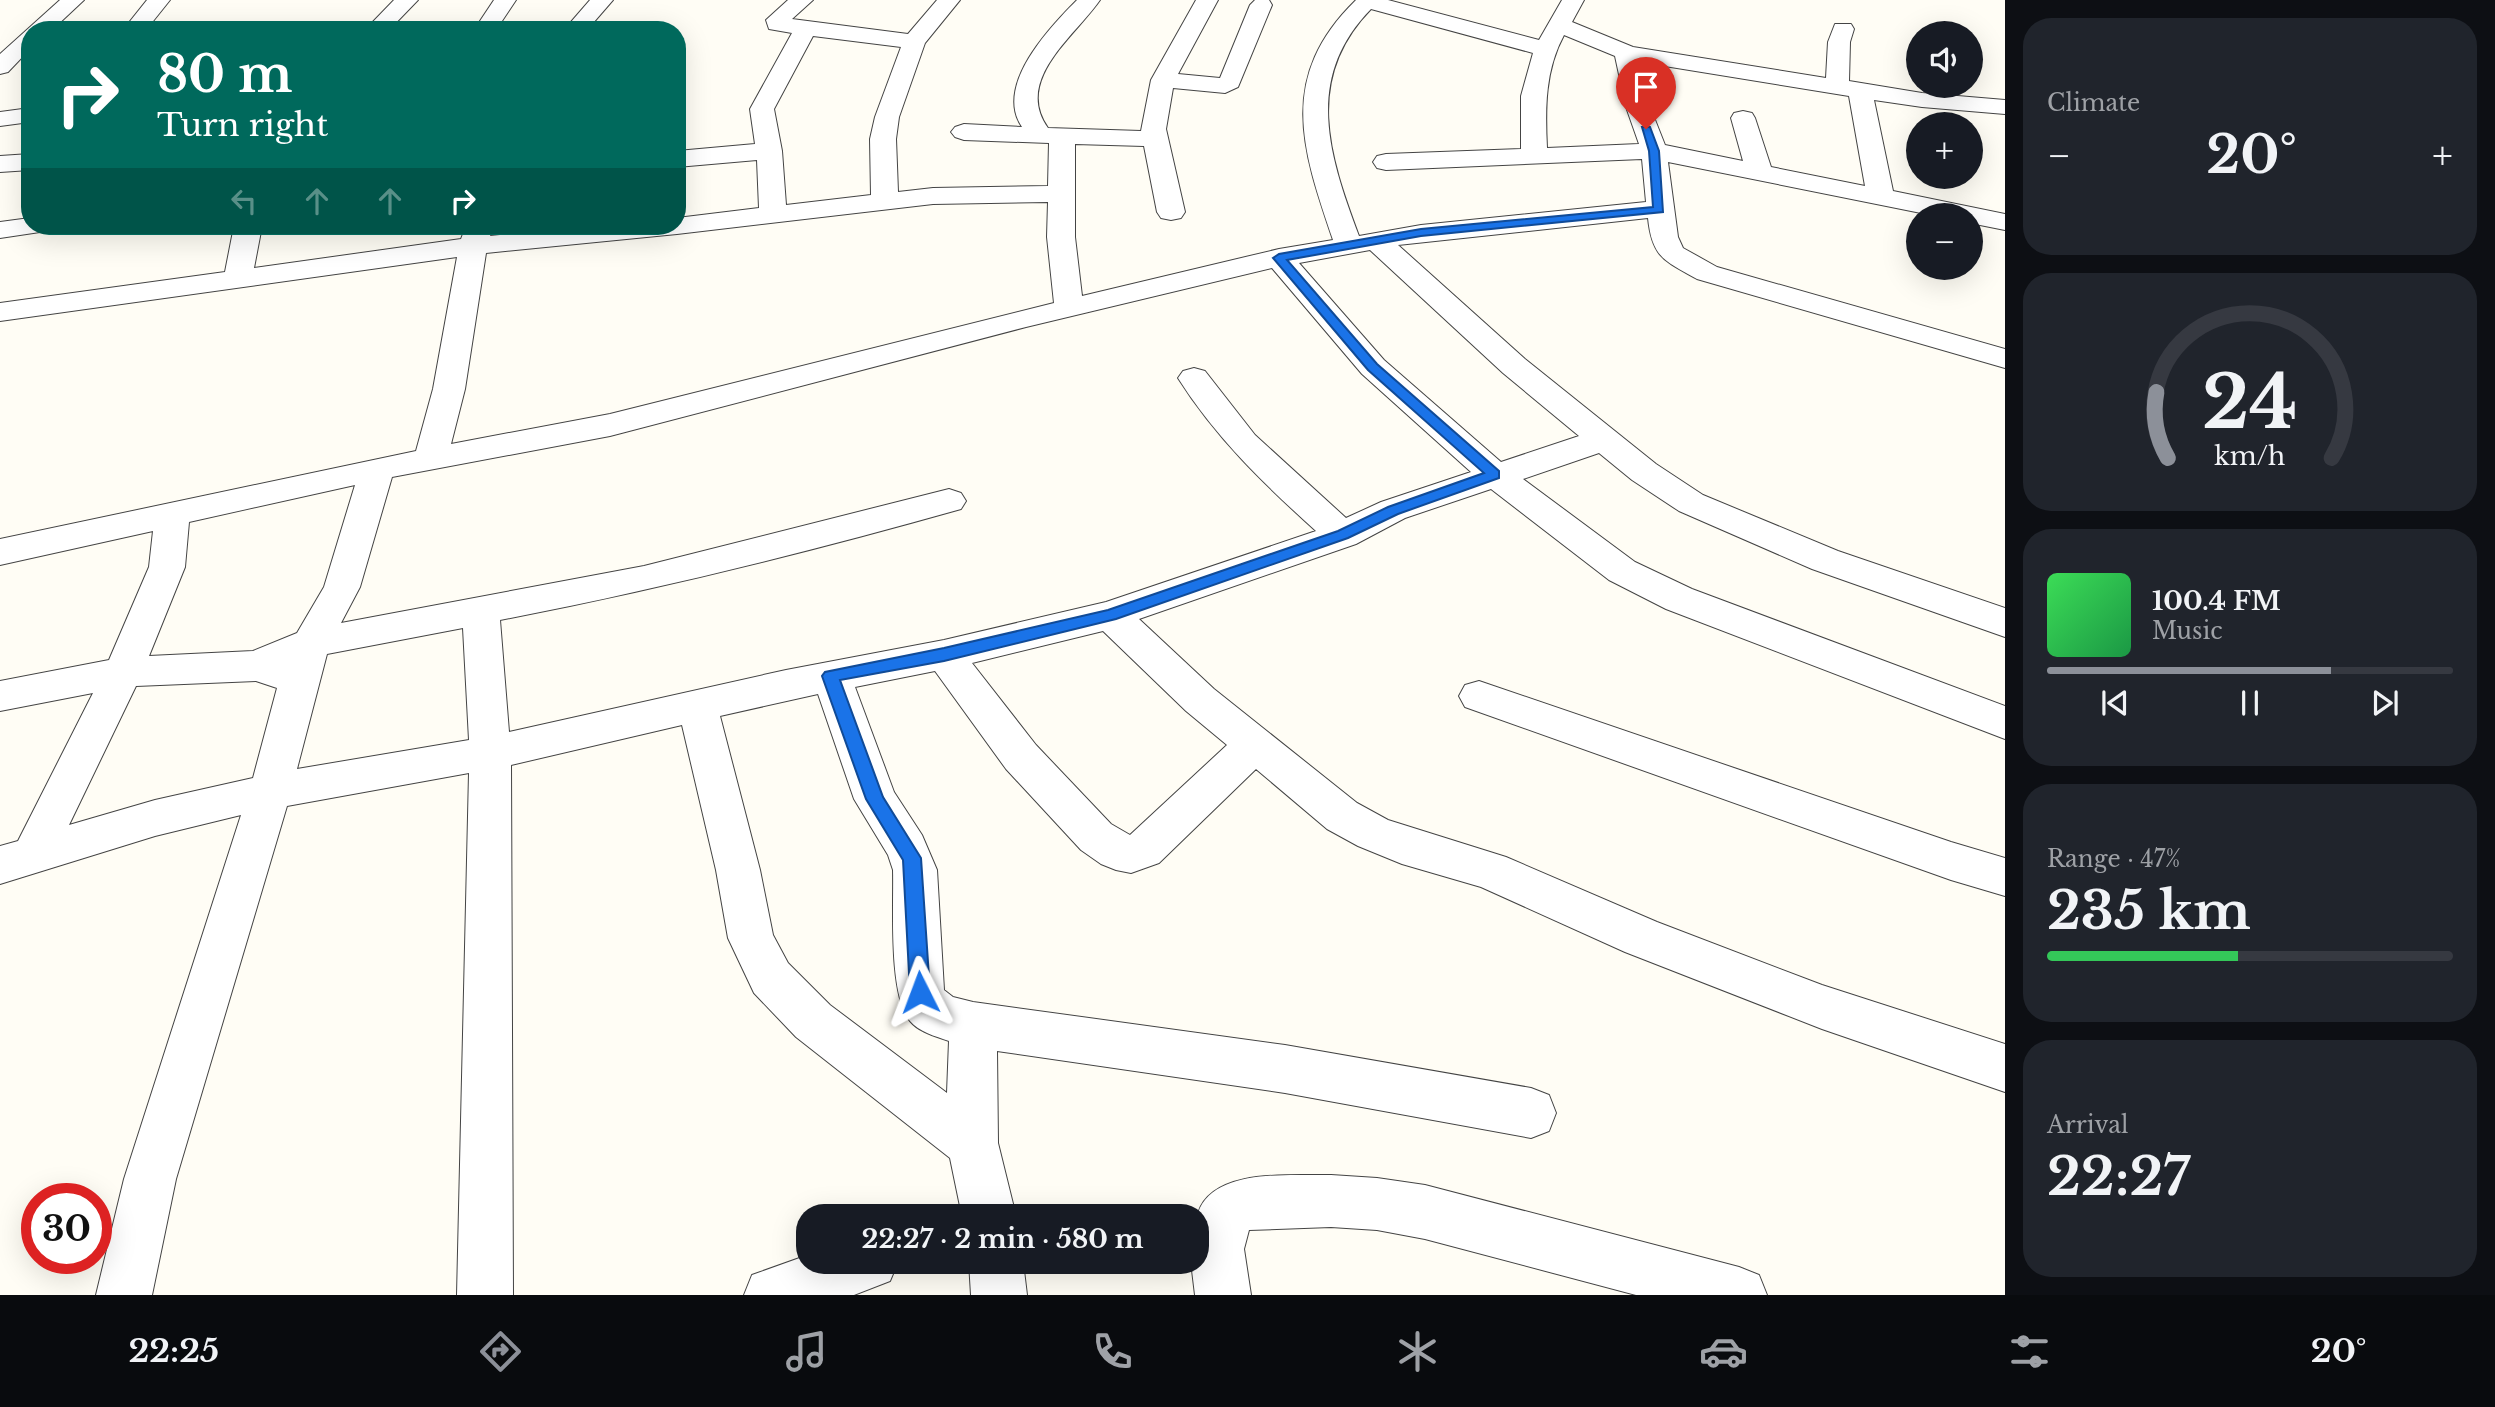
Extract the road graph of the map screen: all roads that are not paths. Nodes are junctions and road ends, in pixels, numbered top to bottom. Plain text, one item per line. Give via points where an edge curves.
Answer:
1 (73, 0) edge
2 (159, 0) edge
3 (407, 0) edge
4 (505, 0) edge
5 (602, 0) edge
6 (802, 0) edge
7 (949, 0) edge
8 (1089, 0) edge
9 (1208, 0) edge
10 (1367, 0) edge
11 (1573, 0) edge
12 (1261, 5) dead end
13 (48, 21) edge
14 (142, 21) edge
15 (385, 21) edge
16 (491, 21) edge
17 (583, 21) edge
18 (1559, 25) junction
19 (1843, 29) dead end
20 (805, 30) junction
21 (914, 42) junction
22 (21, 45) edge
23 (1545, 49) junction
24 (1626, 52) junction
25 (0, 67) edge
26 (1163, 80) junction
27 (1848, 89) junction
28 (2005, 107) edge
29 (21, 116) edge
30 (1743, 118) dead end
31 (0, 119) edge
32 (964, 132) dead end
33 (1051, 135) junction
34 (1154, 139) junction
35 (769, 151) junction
36 (1654, 151) junction
37 (1534, 156) junction
38 (686, 158) edge
39 (1386, 162) dead end
40 (21, 163) edge
41 (0, 164) edge
42 (1759, 170) junction
43 (1060, 194) junction
44 (1881, 197) junction
45 (885, 202) junction
46 (1659, 209) junction
47 (1171, 212) dead end
48 (773, 215) junction
49 (2005, 222) edge
50 (686, 225) edge
51 (246, 235) edge
52 (496, 235) edge
53 (476, 236) edge
54 (1362, 242) junction
55 (1279, 258) junction
56 (238, 279) junction
57 (1069, 309) junction
58 (0, 312) edge
59 (2005, 359) edge
60 (1194, 379) dead end
61 (1603, 440) junction
62 (430, 459) junction
63 (377, 469) junction
64 (1494, 474) junction
65 (950, 501) dead end
66 (172, 514) junction
67 (1343, 534) junction
68 (0, 552) edge
69 (481, 611) junction
70 (1110, 615) junction
71 (2005, 623) edge
72 (944, 654) junction
73 (305, 661) junction
74 (123, 672) junction
75 (831, 676) junction
76 (0, 696) edge
77 (1479, 696) dead end
78 (698, 706) junction
79 (2005, 723) edge
80 (1254, 745) junction
81 (489, 753) junction
82 (270, 791) junction
83 (17, 859) edge
84 (2005, 877) edge
85 (973, 1025) junction
86 (2005, 1068) edge
87 (1531, 1113) dead end
88 (972, 1143) junction
89 (986, 1204) edge
90 (1213, 1264) edge
91 (835, 1274) edge
92 (997, 1274) edge
93 (124, 1295) edge
94 (485, 1295) edge
95 (772, 1295) edge
96 (999, 1295) edge
97 (1739, 1295) edge

1 - 13 street
2 - 14 street
3 - 15 street
4 - 16 street
5 - 17 street
6 - 20 street via 776,22
7 - 21 street
8 - 33 street via 1044,51 1028,91 1026,112
9 - 26 street
10 - 23 street
10 - 54 street via 1327,53 1318,81 1316,121 1319,162
11 - 18 street
12 - 26 street via 1225,86
18 - 23 street
18 - 24 street
19 - 27 street via 1839,43
20 - 21 street
20 - 35 street via 762,109
21 - 45 street via 885,128
22 - 25 street
23 - 37 street via 1533,96
24 - 27 street
24 - 36 street
26 - 34 street
27 - 28 street
27 - 44 street
29 - 31 street
30 - 42 street
32 - 33 street
33 - 34 street
33 - 43 street
34 - 47 street
35 - 38 street
35 - 48 street
36 - 37 street
36 - 42 street
36 - 46 street
37 - 39 street
40 - 41 street
42 - 44 street
43 - 45 street via 933,196
43 - 57 street
44 - 49 street
45 - 48 street
46 - 54 street
46 - 59 street via 1671,253 1707,273
48 - 50 street
51 - 56 street
52 - 53 street
53 - 56 street
53 - 62 street via 449,389
54 - 55 street
54 - 61 street
55 - 57 street
55 - 64 street via 1373,367
56 - 58 street
57 - 62 street via 610,425
60 - 67 street via 1214,411 1250,451
61 - 64 street
61 - 71 street via 1691,503 1733,523
62 - 63 street
63 - 66 street
63 - 73 street via 342,587
64 - 67 street via 1393,510
64 - 79 street via 1622,572 1679,599
65 - 69 street via 644,579
66 - 68 street
66 - 74 street via 167,566
67 - 70 street
69 - 73 street
69 - 81 street
70 - 72 street
70 - 80 street
72 - 75 street
72 - 80 street via 1021,757 1096,837 1116,850 1131,854 1143,850
73 - 74 street
73 - 82 street
74 - 76 street
74 - 83 street
75 - 78 street
75 - 85 street via 875,799 912,858 922,1003 935,1014
77 - 84 street
78 - 81 street
78 - 88 street via 751,938 771,978 813,1021
80 - 86 street via 1342,816 1373,833 1490,872 1798,998
81 - 82 street
81 - 94 street
82 - 83 street via 155,818
82 - 93 street via 150,1179
85 - 87 street via 1285,1069
85 - 88 street
88 - 89 street
90 - 97 street via 1222,1222 1232,1209 1246,1204 1331,1201 1426,1212
91 - 95 street
92 - 96 street

